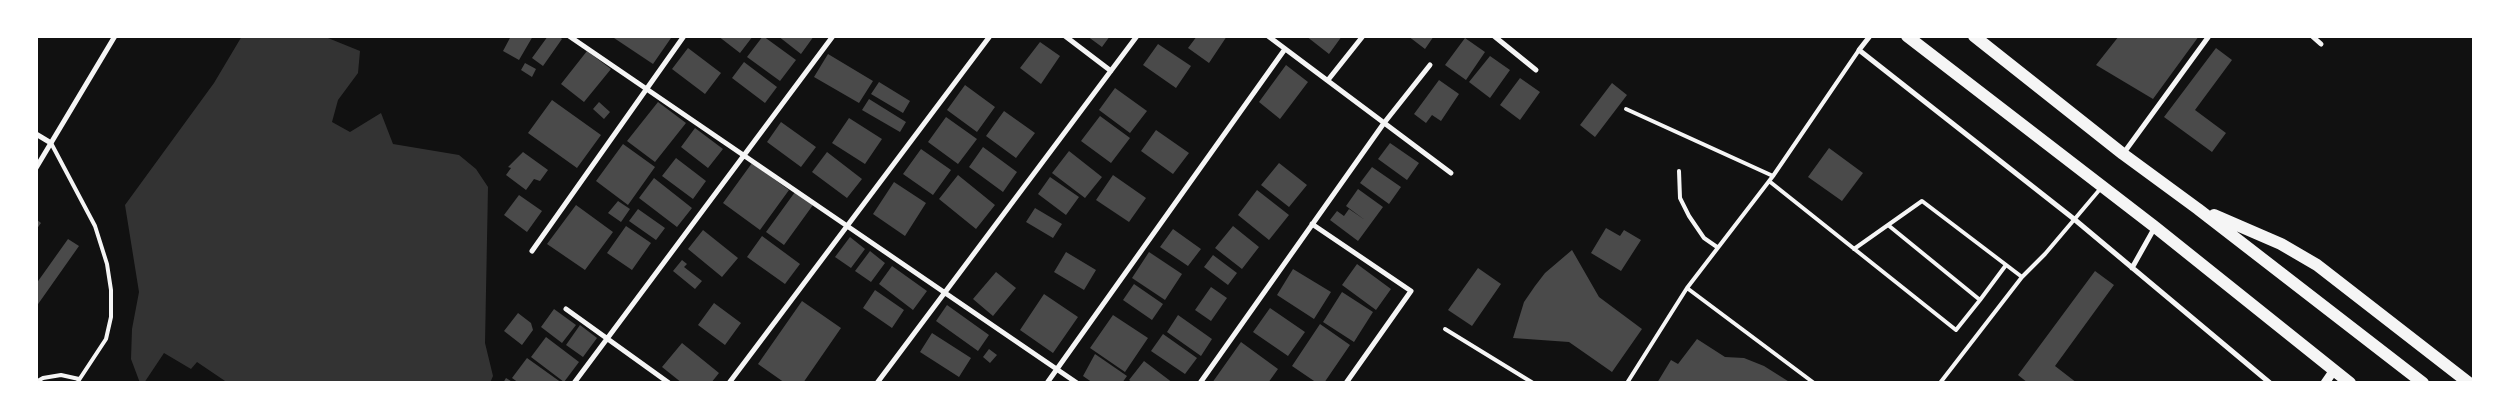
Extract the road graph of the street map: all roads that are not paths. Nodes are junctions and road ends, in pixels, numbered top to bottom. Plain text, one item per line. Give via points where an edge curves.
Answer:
1 (114, 36) edge
2 (569, 36) edge
3 (684, 36) edge
4 (832, 36) edge
5 (990, 36) edge
6 (1065, 36) edge
7 (1137, 36) edge
8 (1268, 36) edge
9 (1363, 36) edge
10 (1494, 36) edge
11 (1769, 36) edge
12 (1776, 36) edge
13 (1870, 36) edge
14 (1907, 36) edge
15 (1974, 36) edge
16 (2209, 36) edge
17 (2312, 36) edge
18 (2322, 44) dead end
19 (1285, 49) junction
20 (1858, 50) junction
21 (1430, 65) dead end
22 (1536, 70) dead end
23 (1111, 71) junction
24 (1328, 80) junction
25 (647, 89) junction
26 (1626, 109) dead end
27 (1384, 123) junction
28 (36, 134) edge
29 (52, 143) junction
30 (2123, 154) junction
31 (36, 156) edge
32 (744, 156) junction
33 (42, 159) junction
34 (36, 168) edge
35 (1679, 171) dead end
36 (1451, 173) dead end
37 (1773, 176) junction
38 (1769, 181) junction
39 (2101, 188) junction
40 (2198, 208) junction
41 (2074, 219) junction
42 (1312, 224) junction
43 (1888, 225) junction
44 (847, 226) junction
45 (2155, 227) junction
46 (1718, 247) junction
47 (1854, 249) junction
48 (532, 251) dead end
49 (2006, 265) junction
50 (2132, 268) junction
51 (2022, 277) junction
52 (1687, 288) junction
53 (945, 292) junction
54 (1980, 300) junction
55 (566, 309) dead end
56 (1445, 329) dead end
57 (607, 339) junction
58 (1057, 369) junction
59 (2334, 370) junction
60 (78, 381) edge
61 (36, 382) edge
62 (574, 383) edge
63 (669, 383) edge
64 (729, 383) edge
65 (878, 383) edge
66 (1047, 383) edge
67 (1077, 383) edge
68 (1200, 383) edge
69 (1346, 383) edge
70 (1533, 383) edge
71 (1627, 383) edge
72 (1814, 383) edge
73 (1940, 383) edge
74 (2270, 383) edge
75 (2325, 383) edge
76 (2350, 383) edge
77 (2423, 383) edge
78 (2469, 383) edge

1 - 29 street
2 - 25 street
3 - 25 street
4 - 32 street
5 - 44 street
6 - 23 street
7 - 23 street
8 - 19 street
9 - 24 street
10 - 22 street
11 - 12 lane
13 - 20 street
14 - 39 main road
15 - 30 main road
16 - 30 street
17 - 18 street
19 - 24 street
19 - 58 street
20 - 37 lane
20 - 41 street
21 - 27 street
23 - 53 street
24 - 27 street
25 - 32 street
25 - 48 street
26 - 37 lane
27 - 36 street
27 - 42 street
28 - 29 street
29 - 33 street
29 - 60 lane via 95,226 111,290 111,317 106,339
30 - 40 main road
31 - 33 street
32 - 44 street
32 - 57 street
33 - 34 street
35 - 46 lane via 1680,198 1689,216 1704,238
37 - 38 lane
38 - 46 lane
38 - 47 lane
39 - 41 lane
39 - 45 main road
40 - 77 main road
40 - 78 main road via 2281,244 2317,265
41 - 50 street
41 - 51 lane
42 - 68 street
42 - 69 street via 1411,291
43 - 47 lane
43 - 49 lane via 1922,201
43 - 54 lane
44 - 53 street
44 - 64 street
45 - 50 street
45 - 59 main road
46 - 52 lane
47 - 54 lane via 1956,330
49 - 51 lane
49 - 54 lane
50 - 74 street
51 - 73 lane
52 - 71 lane
52 - 72 lane
53 - 58 street
53 - 65 street
55 - 57 street
56 - 70 lane
57 - 62 street
57 - 63 street
58 - 66 street
58 - 67 street
59 - 75 street
59 - 76 main road
60 - 61 lane via 61,375

